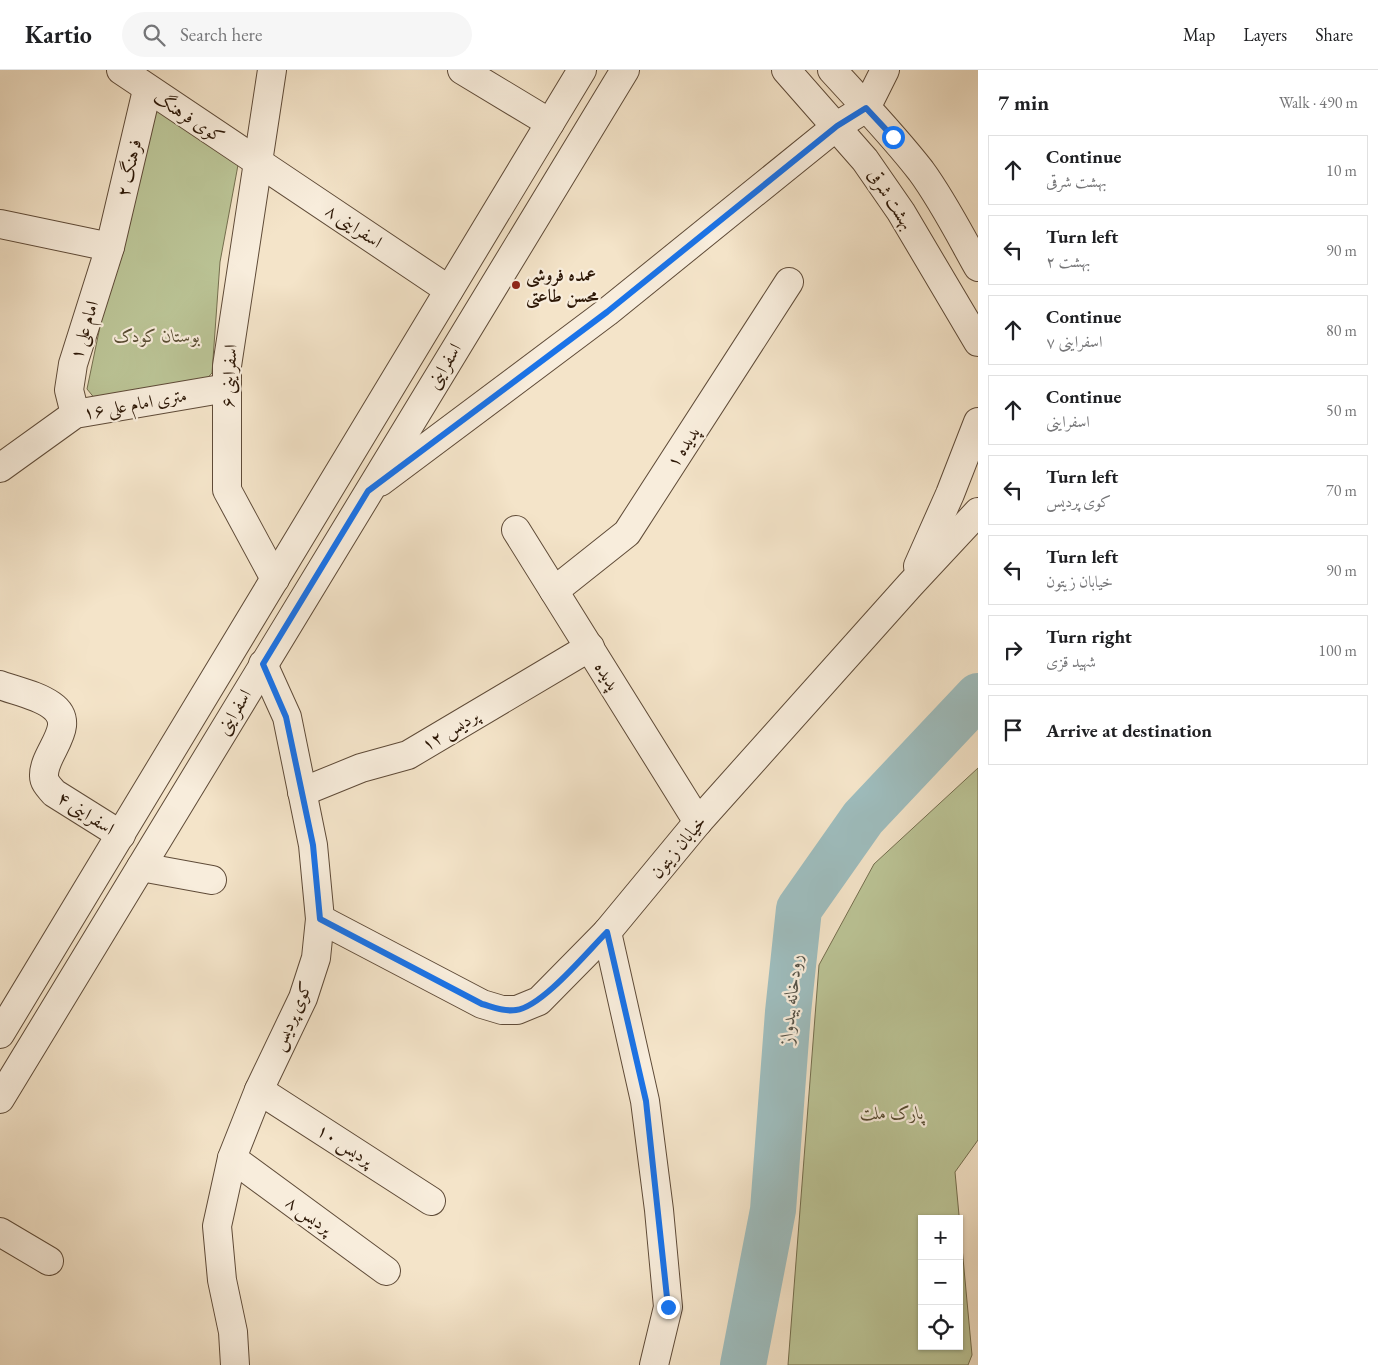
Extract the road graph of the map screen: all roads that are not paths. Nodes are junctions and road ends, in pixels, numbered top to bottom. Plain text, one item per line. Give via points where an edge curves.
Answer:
1 (121, 70) edge
2 (272, 70) edge
3 (462, 70) edge
4 (582, 70) edge
5 (625, 70) edge
6 (786, 70) edge
7 (832, 70) edge
8 (885, 70) edge
9 (147, 90) junction
10 (866, 108) junction
11 (550, 123) junction
12 (837, 126) junction
13 (258, 163) junction
14 (0, 224) edge
15 (110, 247) junction
16 (978, 267) edge
17 (789, 282) dead end
18 (449, 290) junction
19 (978, 342) edge
20 (227, 388) junction
21 (75, 414) junction
22 (978, 422) edge
23 (0, 468) edge
24 (368, 491) junction
25 (978, 512) edge
26 (516, 530) dead end
27 (275, 579) junction
28 (910, 585) junction
29 (554, 591) junction
30 (590, 647) junction
31 (263, 664) junction
32 (0, 686) edge
33 (302, 792) junction
34 (698, 822) junction
35 (120, 835) junction
36 (141, 867) junction
37 (212, 880) dead end
38 (320, 919) junction
39 (607, 932) junction
40 (0, 1034) edge
41 (259, 1090) junction
42 (0, 1099) edge
43 (232, 1158) junction
44 (431, 1201) dead end
45 (0, 1232) edge
46 (49, 1261) dead end
47 (386, 1271) dead end
48 (235, 1365) edge
49 (654, 1365) edge

1 - 9 street, کوی فرهنگ
2 - 13 street, اسفراینی ۶
3 - 11 street
4 - 11 street, اسفراینی
5 - 24 street, اسفراینی
6 - 12 street, بهشت شرقی
7 - 10 street, بهشت شرقی
8 - 10 street
9 - 13 street, کوی فرهنگ
9 - 15 street, فرهنگ ۲
10 - 12 street
10 - 16 street, بهشت شرقی via 922,173
11 - 18 street, اسفراینی
12 - 19 street, بهشت شرقی via 901,212
12 - 24 street via 607,312
13 - 18 street, اسفراینی ۸
13 - 20 street, اسفراینی ۶ via 227,366
14 - 15 street
15 - 21 street, امام علی ۱ via 73,364 69,390
17 - 29 street, پدیده ۱ via 627,533
18 - 27 street, اسفراینی
20 - 21 street, ۱۶ متری امام علی
20 - 27 street, اسفراینی ۶ via 227,490
21 - 23 street, ۱۶ متری امام علی
22 - 28 street
24 - 31 street, اسفراینی
25 - 28 street, خیابان زیتون
26 - 29 street, پدیده
27 - 35 street, اسفراینی
28 - 34 street, خیابان زیتون
29 - 30 street, پدیده
30 - 33 street, پردیس ۱۲ via 408,755 360,768
30 - 34 street, پدیده
31 - 33 street, کوی پردیس via 286,717
31 - 36 street, اسفراینی
32 - 35 street, اسفراینی ۴ via 49,703 57,709 62,727 44,776 47,785 54,793
33 - 38 street, کوی پردیس via 313,845
34 - 39 street, خیابان زیتون
35 - 40 street, اسفراینی
36 - 37 street
36 - 42 street, اسفراینی
38 - 39 street, خیابان زیتون via 482,1004 502,1010 517,1010 539,1001
38 - 41 street, کوی پردیس via 316,958 303,998
39 - 49 street via 646,1101 659,1210 668,1307
41 - 43 street, کوی پردیس
41 - 44 street, پردیس ۱۰
43 - 47 street, پردیس ۸
43 - 48 street, کوی پردیس via 217,1226
45 - 46 street

